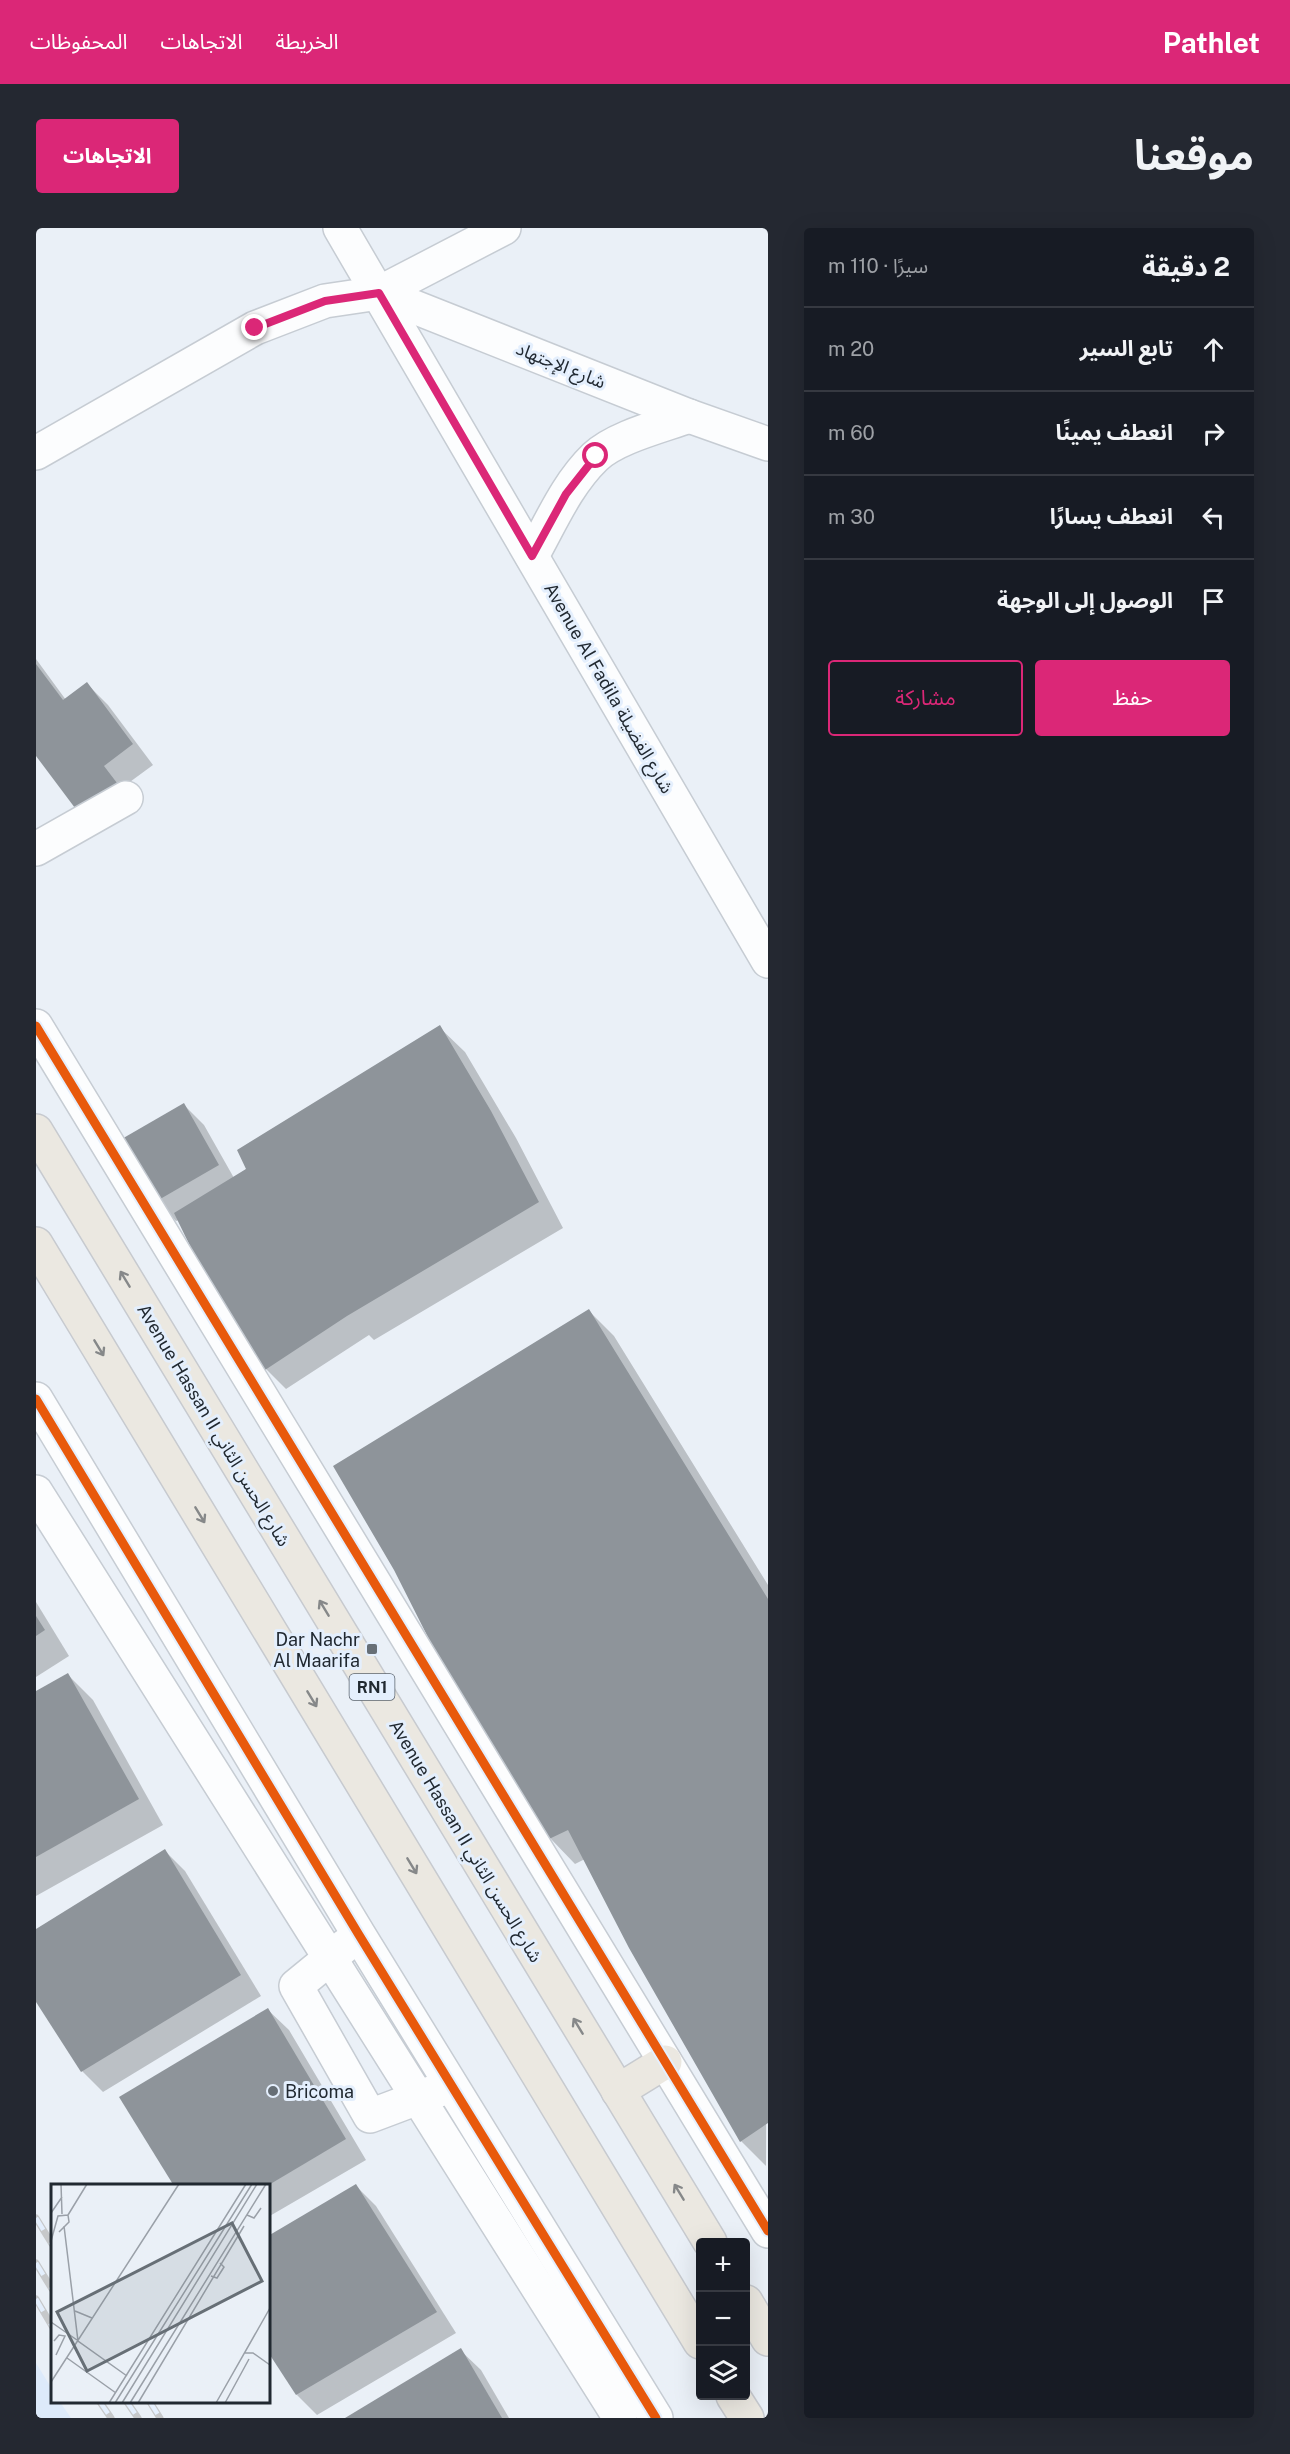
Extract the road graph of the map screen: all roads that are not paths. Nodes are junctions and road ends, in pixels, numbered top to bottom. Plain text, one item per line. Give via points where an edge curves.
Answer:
1 (340, 228) edge
2 (504, 228) edge
3 (367, 295) junction
4 (689, 416) junction
5 (768, 444) edge
6 (36, 453) edge
7 (532, 556) junction
8 (126, 798) dead end
9 (36, 849) edge
10 (768, 961) edge
11 (36, 1026) edge
12 (36, 1131) edge
13 (36, 1244) edge
14 (36, 1399) edge
15 (36, 1492) edge
16 (359, 1935) junction
17 (330, 1958) junction
18 (665, 2062) junction
19 (452, 2085) junction
20 (618, 2091) junction
21 (418, 2098) junction
22 (768, 2231) edge
23 (708, 2238) edge
24 (750, 2309) edge
25 (696, 2335) edge
26 (768, 2339) edge
27 (736, 2400) edge
28 (620, 2418) edge
29 (656, 2418) edge
30 (747, 2418) edge

1 - 3 street, Avenue Al Fadila شارع الفضيلة
2 - 3 street
3 - 4 street, شارع الإجتهاد
3 - 6 street via 325,301 255,328
3 - 7 street, Avenue Al Fadila شارع الفضيلة
4 - 5 street, شارع الإجتهاد
4 - 7 street via 633,435 596,456 566,494
7 - 10 street, Avenue Al Fadila شارع الفضيلة
8 - 9 street
11 - 18 street
20 -> 12 main road, Avenue Hassan II شارع الحسن الثاني / RN1
13 -> 25 main road
14 - 16 street
15 - 17 street
16 - 17 street
16 - 19 street
17 - 21 street
17 - 21 street via 296,1986 370,2116
18 - 20 main road
18 - 22 street
19 - 21 street
19 - 29 street
23 -> 20 main road, Avenue Hassan II شارع الحسن الثاني / RN1
21 - 28 street
24 - 26 main road
27 - 30 main road

